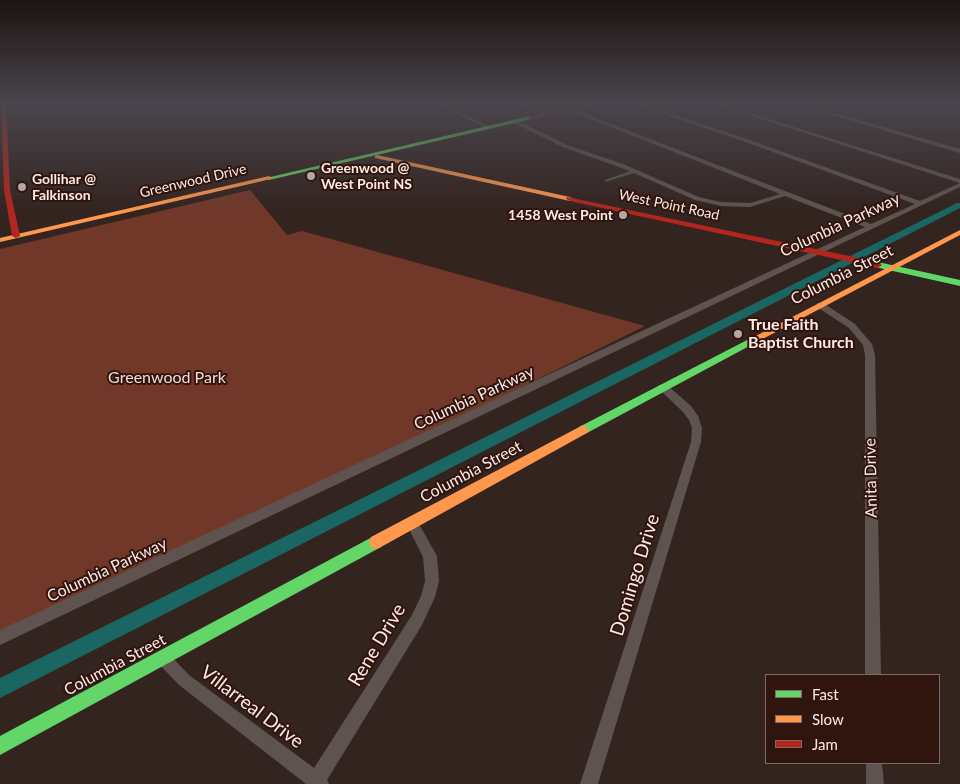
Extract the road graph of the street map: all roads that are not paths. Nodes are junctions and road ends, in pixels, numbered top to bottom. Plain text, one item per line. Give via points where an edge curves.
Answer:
1 (3, 140) edge
2 (441, 140) edge
3 (552, 140) edge
4 (647, 140) edge
5 (744, 140) edge
6 (827, 140) edge
7 (921, 140) edge
8 (960, 151) edge
9 (373, 156) junction
10 (635, 171) junction
11 (607, 181) dead end
12 (960, 183) edge
13 (4, 191) edge
14 (787, 193) junction
15 (921, 204) junction
16 (871, 227) junction
17 (960, 232) edge
18 (16, 236) junction
19 (0, 240) edge
20 (818, 253) junction
21 (892, 268) junction
22 (960, 283) edge
23 (820, 305) junction
24 (663, 388) junction
25 (412, 523) junction
26 (0, 638) edge
27 (163, 658) junction
28 (873, 674) edge
29 (0, 746) edge
30 (874, 764) edge
31 (318, 783) edge
32 (589, 784) edge
33 (874, 784) edge

1 - 13 street
2 - 9 street, Greenwood Drive
3 - 10 street
4 - 14 street
5 - 15 street
6 - 12 street
7 - 8 street
9 - 18 street, Greenwood Drive
9 - 20 street, West Point Road
10 - 11 street
10 - 14 street via 688,196 715,203 750,205
12 - 15 street, Columbia Parkway
13 - 18 street
14 - 16 street
15 - 16 street, Columbia Parkway
16 - 20 street, Columbia Parkway
17 - 21 street, Columbia Street
18 - 19 street, Greenwood Drive
20 - 21 street, West Point Road
20 - 26 street, Columbia Parkway
21 - 22 street, West Point Road
21 - 23 street, Columbia Street
23 - 24 street, Columbia Street
23 - 28 street, Anita Drive via 852,326 867,344 870,355
24 - 25 street, Columbia Street
24 - 32 street, Domingo Drive via 694,419 696,442
25 - 27 street, Columbia Street
25 - 31 street, Rene Drive via 430,556 432,581 428,597
27 - 29 street, Columbia Street
27 - 31 street, Villarreal Drive via 184,680
30 - 33 street

